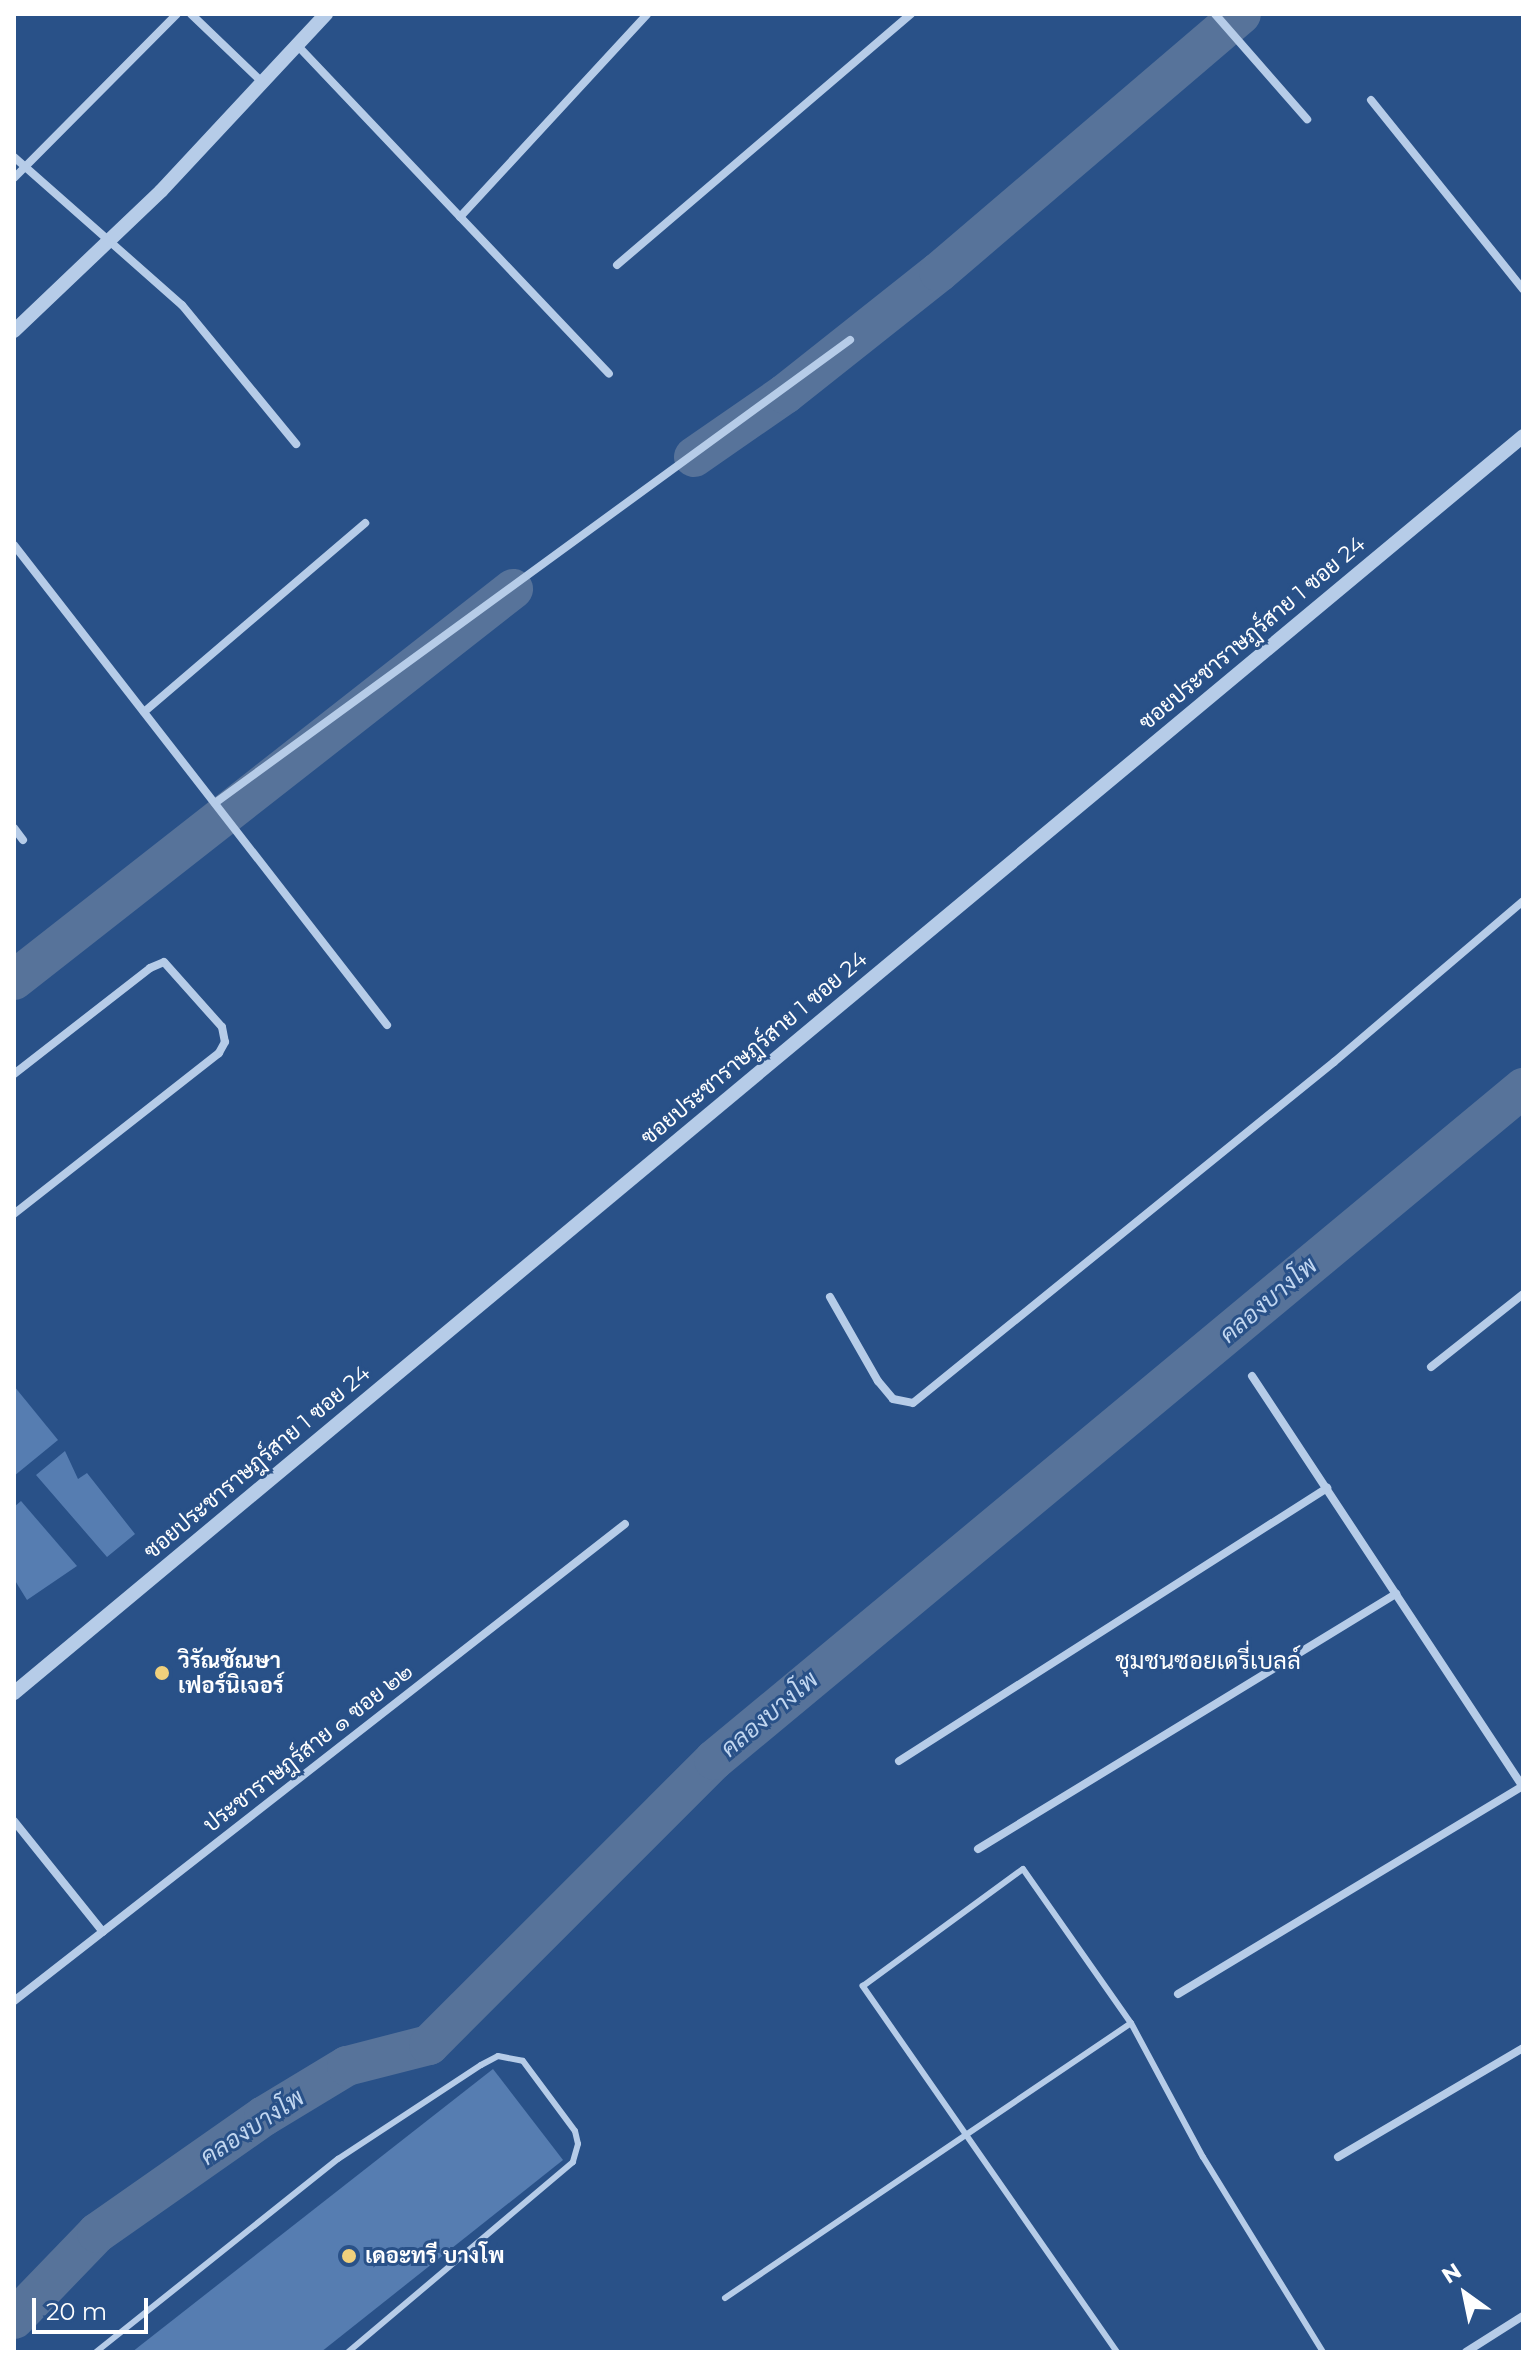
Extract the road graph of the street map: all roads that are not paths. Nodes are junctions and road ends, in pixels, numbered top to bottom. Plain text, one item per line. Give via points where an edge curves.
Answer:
1 (177, 14) edge
2 (191, 14) edge
3 (326, 14) edge
4 (647, 14) edge
5 (911, 14) edge
6 (1215, 14) edge
7 (297, 45) junction
8 (262, 82) junction
9 (1371, 100) dead end
10 (1307, 119) dead end
11 (14, 157) edge
12 (25, 168) junction
13 (14, 178) edge
14 (460, 217) junction
15 (107, 244) junction
16 (617, 265) dead end
17 (1523, 289) edge
18 (14, 331) edge
19 (850, 340) dead end
20 (609, 374) dead end
21 (1523, 436) edge
22 (296, 444) dead end
23 (365, 523) dead end
24 (14, 545) edge
25 (144, 712) junction
26 (215, 803) junction
27 (14, 828) edge
28 (23, 840) dead end
29 (1523, 901) edge
30 (387, 1025) dead end
31 (14, 1074) edge
32 (14, 1214) edge
33 (1523, 1294) edge
34 (830, 1297) dead end
35 (1431, 1367) dead end
36 (1252, 1376) dead end
37 (1327, 1488) junction
38 (625, 1524) dead end
39 (1396, 1594) junction
40 (14, 1693) edge
41 (899, 1761) dead end
42 (1523, 1786) edge
43 (14, 1821) edge
44 (978, 1849) dead end
45 (103, 1932) junction
46 (1178, 1994) dead end
47 (14, 2001) edge
48 (1131, 2023) junction
49 (1523, 2048) edge
50 (969, 2133) junction
51 (1338, 2157) dead end
52 (725, 2298) dead end
53 (1523, 2316) edge
54 (1115, 2349) edge
55 (96, 2352) edge
56 (348, 2352) edge
57 (1104, 2352) edge
58 (1323, 2352) edge
59 (1466, 2352) edge

1 - 12 street
2 - 8 street
3 - 7 street
4 - 14 street
5 - 16 street
6 - 10 street
7 - 8 street
7 - 14 street
8 - 15 street
9 - 17 street
11 - 12 street
12 - 13 street
12 - 15 street
14 - 20 street
15 - 18 street
15 - 22 street via 182,305
19 - 26 street
21 - 40 street, ซอยประชาราษฎร์สาย 1 ซอย 24
23 - 25 street
24 - 25 street
25 - 26 street
26 - 30 street
27 - 28 street
29 - 34 street via 1334,1062 913,1403 893,1399 878,1381
31 - 32 street via 164,962 222,1027 225,1042 219,1053
33 - 35 street
36 - 37 street
37 - 39 street
37 - 41 street
38 - 45 street, ประชาราษฎร์สาย ๑ ซอย ๒๒
39 - 42 street
39 - 44 street
42 - 46 street
43 - 45 street
45 - 47 street, ประชาราษฎร์สาย ๑ ซอย ๒๒
48 - 50 lane
48 - 50 lane via 1023,1869 863,1986
48 - 58 lane via 1203,2157
49 - 51 street
50 - 52 lane
50 - 54 lane
53 - 59 street
54 - 57 lane
55 - 56 lane via 338,2159 481,2065 498,2056 523,2061 577,2136 573,2162

